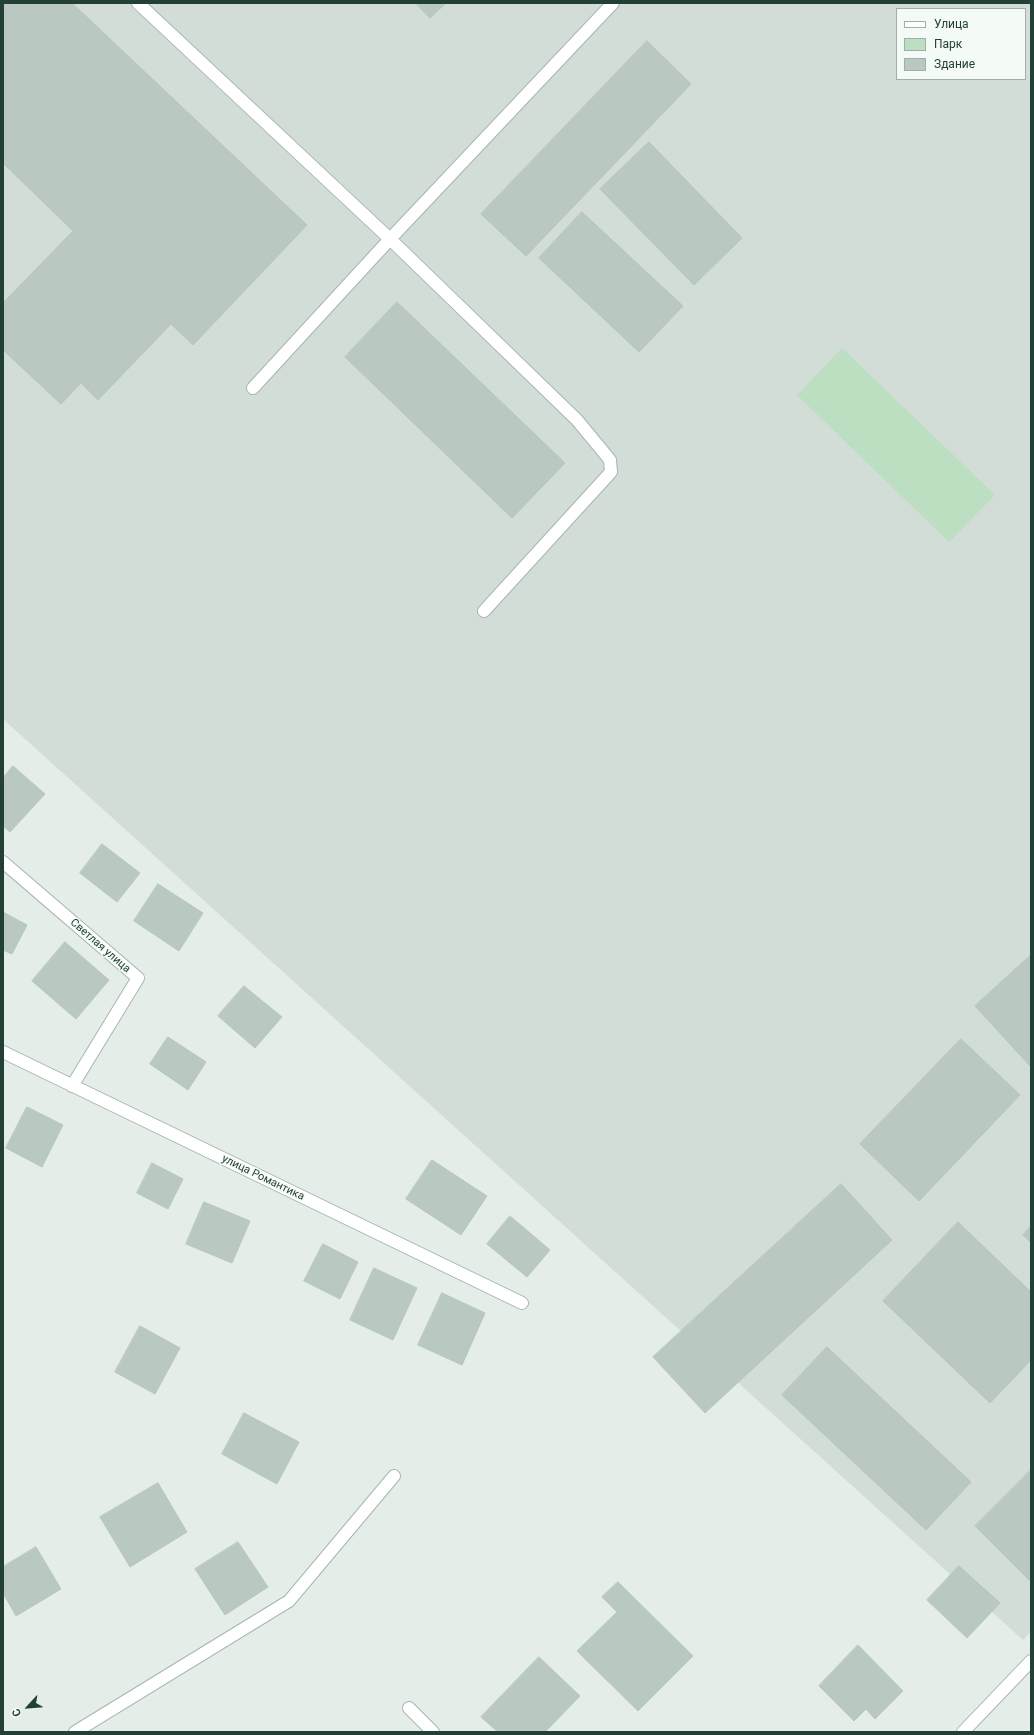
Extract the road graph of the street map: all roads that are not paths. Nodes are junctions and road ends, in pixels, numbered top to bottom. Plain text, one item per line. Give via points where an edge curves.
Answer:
1 (138, 3) edge
2 (613, 3) edge
3 (390, 239) junction
4 (253, 388) dead end
5 (484, 611) dead end
6 (3, 862) edge
7 (3, 1052) edge
8 (72, 1086) junction
9 (522, 1303) dead end
10 (394, 1476) dead end
11 (1031, 1661) edge
12 (409, 1708) dead end
13 (75, 1732) edge
14 (433, 1732) edge
15 (963, 1732) edge

1 - 3 street
2 - 3 street
3 - 4 street
3 - 5 street via 577,420 610,460 611,472
6 - 8 street, Светлая улица via 138,978
7 - 8 street, улица Романтика
8 - 9 street, улица Романтика
10 - 13 street via 289,1601
11 - 15 street
12 - 14 street

